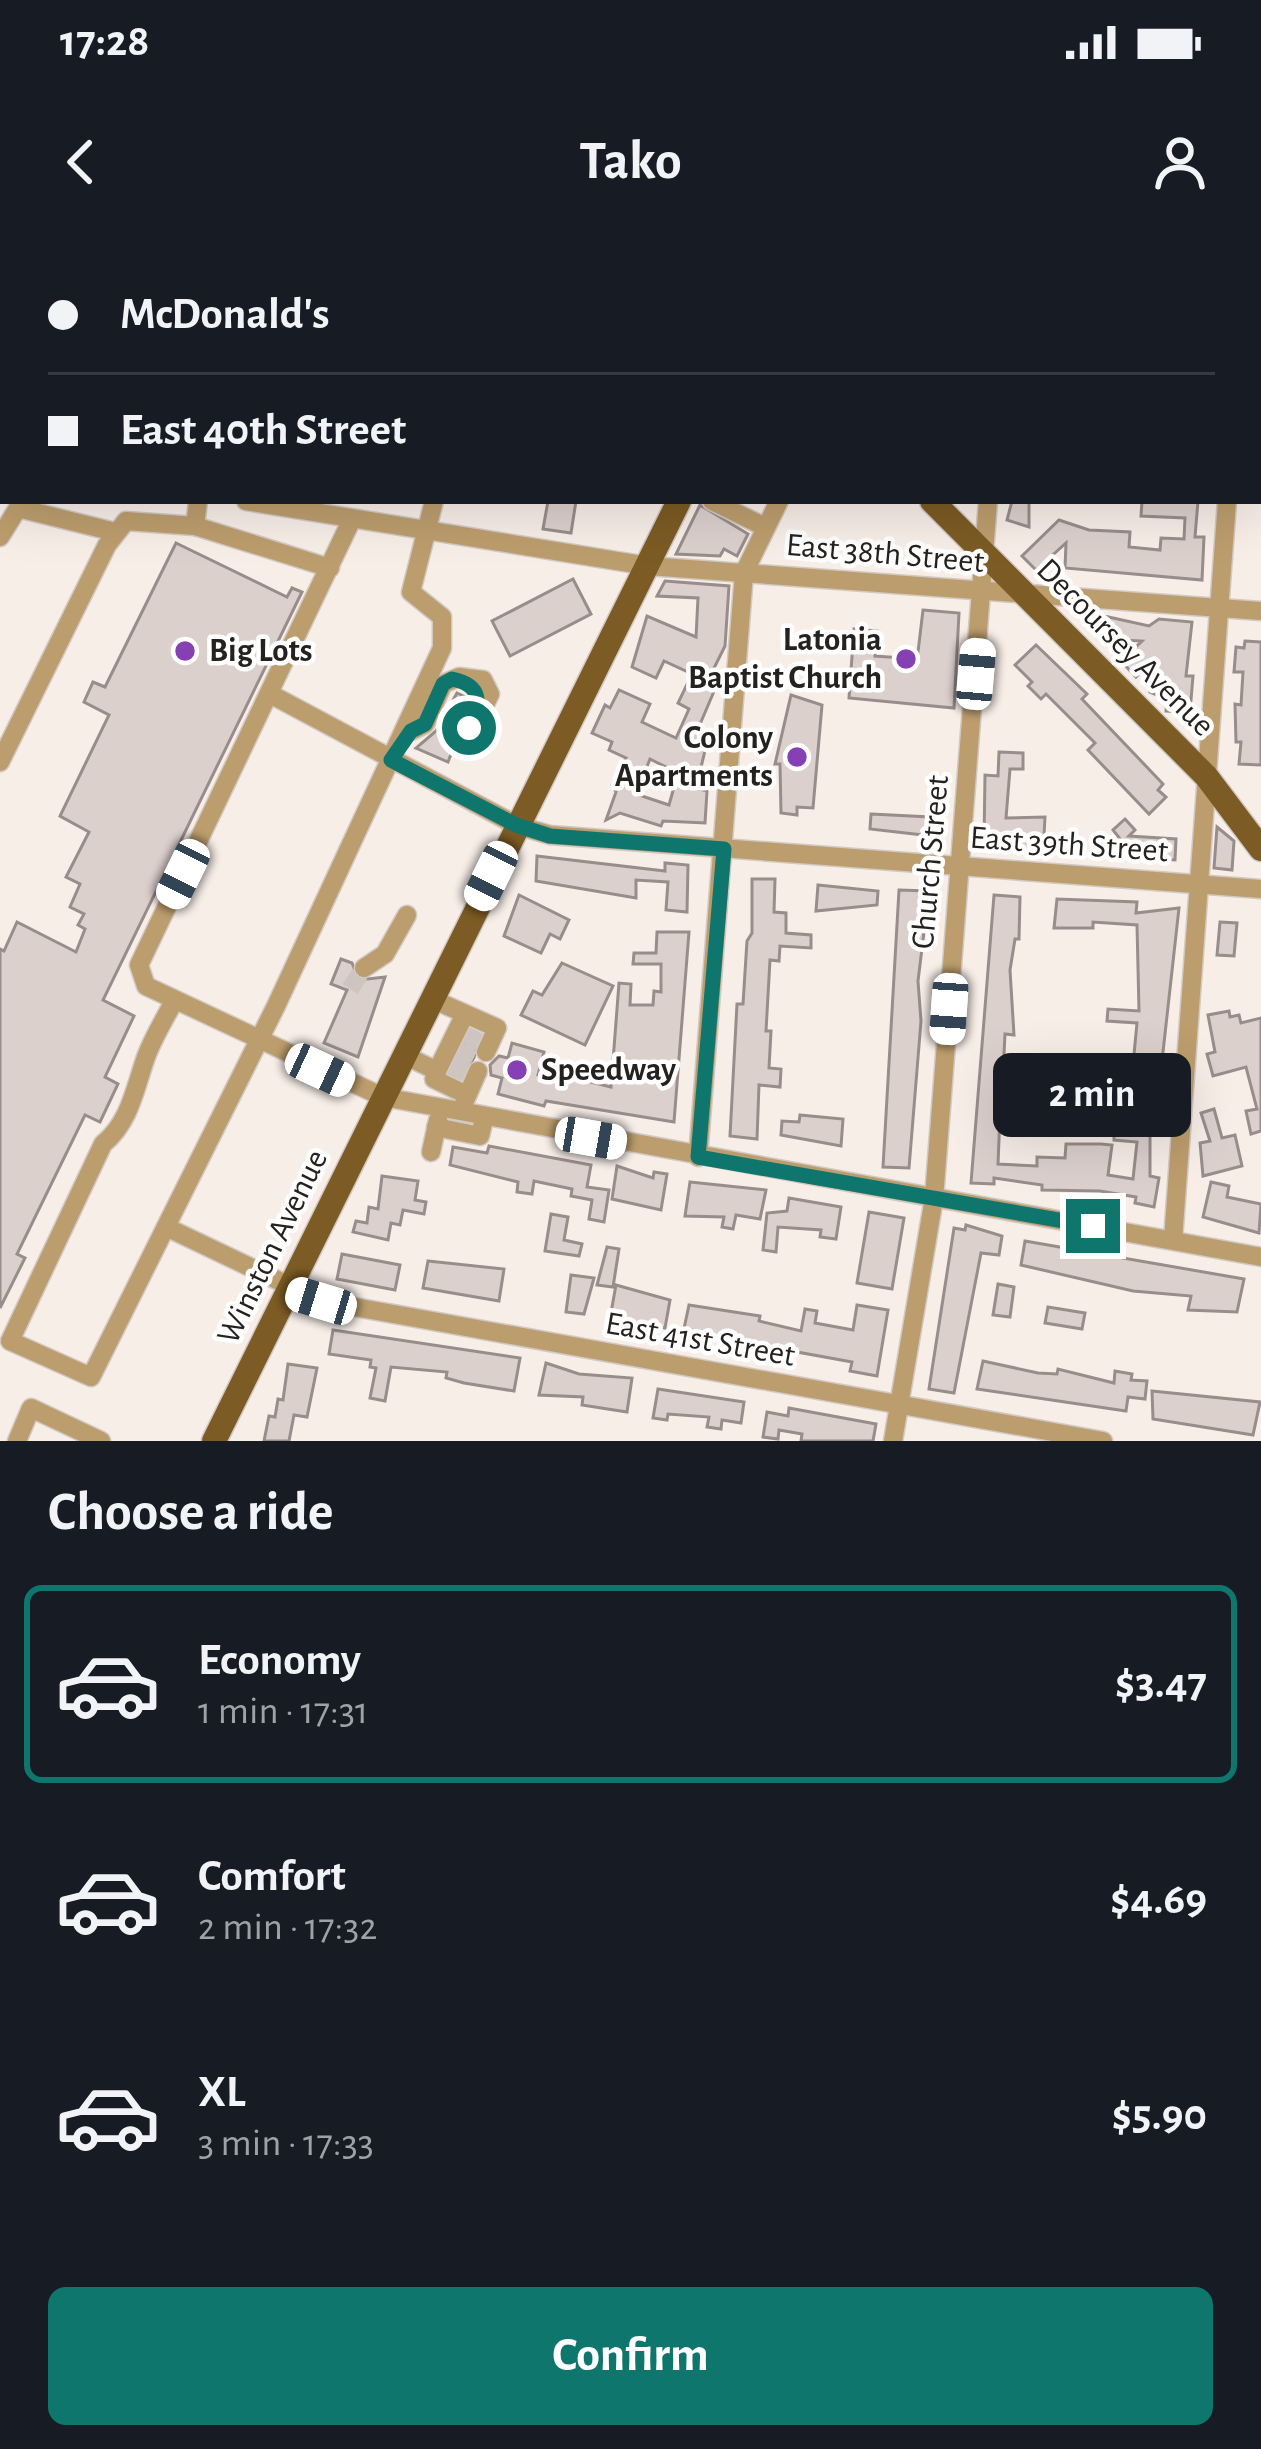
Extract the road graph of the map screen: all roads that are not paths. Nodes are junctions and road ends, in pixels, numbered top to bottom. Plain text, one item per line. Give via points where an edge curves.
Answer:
1 (198, 504) edge
2 (264, 504) edge
3 (433, 504) edge
4 (678, 504) edge
5 (718, 504) edge
6 (776, 504) edge
7 (935, 504) edge
8 (988, 504) edge
9 (1227, 504) edge
10 (17, 505) edge
11 (352, 519) junction
12 (195, 526) junction
13 (765, 526) junction
14 (115, 532) junction
15 (427, 532) junction
16 (0, 537) edge
17 (985, 554) junction
18 (648, 566) junction
19 (330, 568) junction
20 (744, 573) junction
21 (982, 592) junction
22 (1031, 597) junction
23 (1218, 608) junction
24 (1261, 611) edge
25 (426, 682) junction
26 (270, 694) junction
27 (411, 731) junction
28 (470, 735) dead end
29 (391, 760) junction
30 (0, 762) edge
31 (1206, 776) junction
32 (516, 825) junction
33 (724, 849) junction
34 (1261, 849) edge
35 (961, 867) junction
36 (1198, 885) junction
37 (1261, 889) edge
38 (407, 914) dead end
39 (364, 968) tunnel mouth
40 (432, 999) junction
41 (172, 1003) junction
42 (260, 1039) junction
43 (404, 1055) junction
44 (464, 1059) junction
45 (383, 1097) junction
46 (438, 1118) junction
47 (484, 1118) junction
48 (431, 1152) dead end
49 (698, 1157) junction
50 (934, 1198) junction
51 (166, 1227) junction
52 (1173, 1240) junction
53 (1261, 1257) edge
54 (288, 1290) junction
55 (899, 1406) junction
56 (17, 1441) edge
57 (101, 1441) edge
58 (214, 1441) edge
59 (893, 1441) edge
60 (1103, 1441) edge

1 - 12 street
2 - 11 street, East 38th Street
3 - 15 street
4 - 18 main road, Winston Avenue
5 - 13 street
6 - 13 street
7 - 17 main road, Decoursey Avenue
8 - 17 street, Church Street
9 - 23 street
10 - 14 street
10 - 16 street
11 - 15 street, East 38th Street
11 - 19 street
12 - 14 street via 126,521
12 - 19 street
13 - 20 street
14 - 30 street
15 - 18 street, East 38th Street
15 - 25 street via 411,592 437,610 444,636
17 - 21 street, Church Street
17 - 22 main road, Decoursey Avenue
18 - 20 street, East 38th Street
18 - 32 main road, Winston Avenue
19 - 26 street
20 - 21 street, East 38th Street
20 - 33 street
21 - 22 street, East 38th Street
21 - 35 street, Church Street
22 - 23 street, East 38th Street
22 - 31 main road, Decoursey Avenue
23 - 24 street, East 38th Street
23 - 31 street
25 - 27 street via 431,693
25 - 29 street
26 - 29 street, East 39th Street
26 - 41 street via 139,965 146,986
27 - 28 street via 425,724 443,684 472,677 488,686 489,702
27 - 29 street
29 - 32 street, East 39th Street
29 - 42 street
31 - 34 main road, Decoursey Avenue
31 - 36 street
32 - 33 street, East 39th Street via 550,836
32 - 40 main road, Winston Avenue
33 - 35 street, East 39th Street
33 - 49 street
35 - 36 street, East 39th Street
35 - 50 street, Church Street
36 - 37 street, East 39th Street
36 - 52 street
38 - 39 street via 385,954
40 - 43 main road, Winston Avenue
40 - 44 street
41 - 42 street
41 - 51 street via 143,1079 117,1133 103,1144 10,1341 91,1377
42 - 45 street
42 - 51 street
43 - 44 street
43 - 45 main road, Winston Avenue
44 - 46 street
44 - 47 street
45 - 46 street
45 - 54 main road, Winston Avenue
46 - 47 street via 480,1136
46 - 48 street
47 - 49 street
49 - 50 street
50 - 52 street
50 - 55 street, Church Street
51 - 54 street, East 41st Street
52 - 53 street
54 - 55 street, East 41st Street
54 - 58 main road, Winston Avenue
55 - 59 street, Church Street
55 - 60 street, East 41st Street
56 - 57 street via 31,1408

